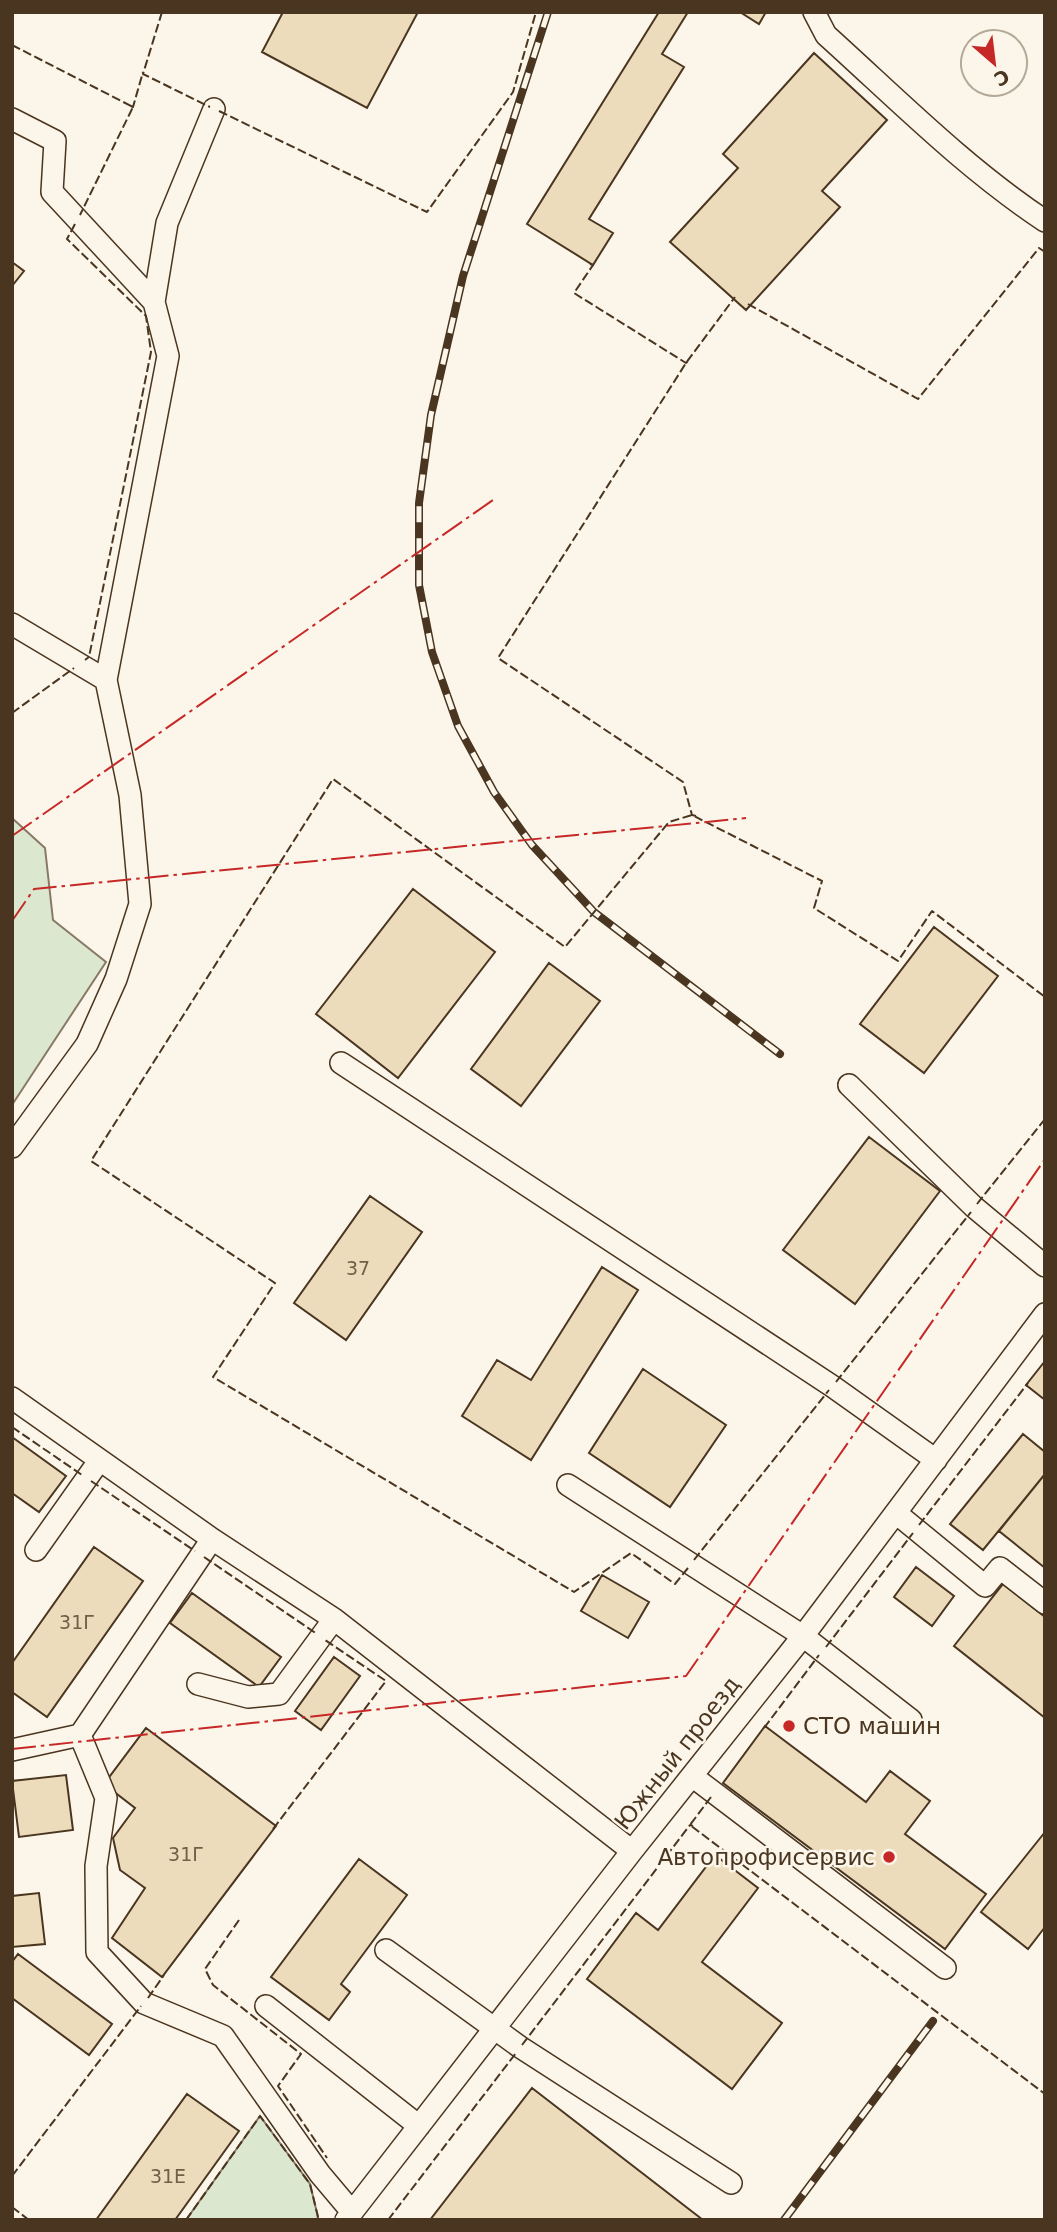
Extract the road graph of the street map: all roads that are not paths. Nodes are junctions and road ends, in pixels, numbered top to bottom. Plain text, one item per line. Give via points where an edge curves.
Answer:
1 (814, 12) edge
2 (214, 109) dead end
3 (12, 119) edge
4 (1045, 221) edge
5 (154, 302) junction
6 (12, 624) edge
7 (106, 680) junction
8 (341, 1063) dead end
9 (849, 1085) dead end
10 (12, 1147) edge
11 (1045, 1266) edge
12 (1045, 1314) edge
13 (12, 1398) edge
14 (936, 1460) junction
15 (99, 1461) junction
16 (568, 1485) dead end
17 (896, 1513) junction
18 (212, 1539) junction
19 (36, 1550) dead end
20 (1045, 1604) edge
21 (334, 1619) junction
22 (803, 1636) junction
23 (198, 1684) dead end
24 (911, 1720) dead end
25 (80, 1735) junction
26 (12, 1750) edge
27 (692, 1776) junction
28 (632, 1851) junction
29 (386, 1950) dead end
30 (945, 1968) dead end
31 (267, 2006) dead end
32 (494, 2030) junction
33 (419, 2126) junction
34 (731, 2183) dead end
35 (349, 2216) edge

1 - 4 street via 826,35 963,160
2 - 5 street via 167,223
3 - 5 street via 55,141 52,191
5 - 7 street via 168,356
6 - 7 street
7 - 10 street via 130,795 140,904 116,979 87,1044
8 - 14 street via 832,1386
9 - 11 street via 974,1207
12 - 14 street, Южный проезд
13 - 15 street
14 - 17 street, Южный проезд
15 - 18 street
15 - 19 street
16 - 22 street
17 - 20 street via 985,1586 1000,1568
17 - 22 street, Южный проезд
18 - 21 street
18 - 25 street
21 - 23 street via 279,1694 248,1697
21 - 28 street
22 - 24 street
22 - 27 street, Южный проезд
25 - 26 street
25 - 35 street via 106,1798 96,1866 97,1952 144,2003 223,2035
27 - 28 street, Южный проезд
27 - 30 street
28 - 32 street, Южный проезд
29 - 32 street
31 - 33 street
32 - 33 street, Южный проезд
32 - 34 street
33 - 35 street, Южный проезд

